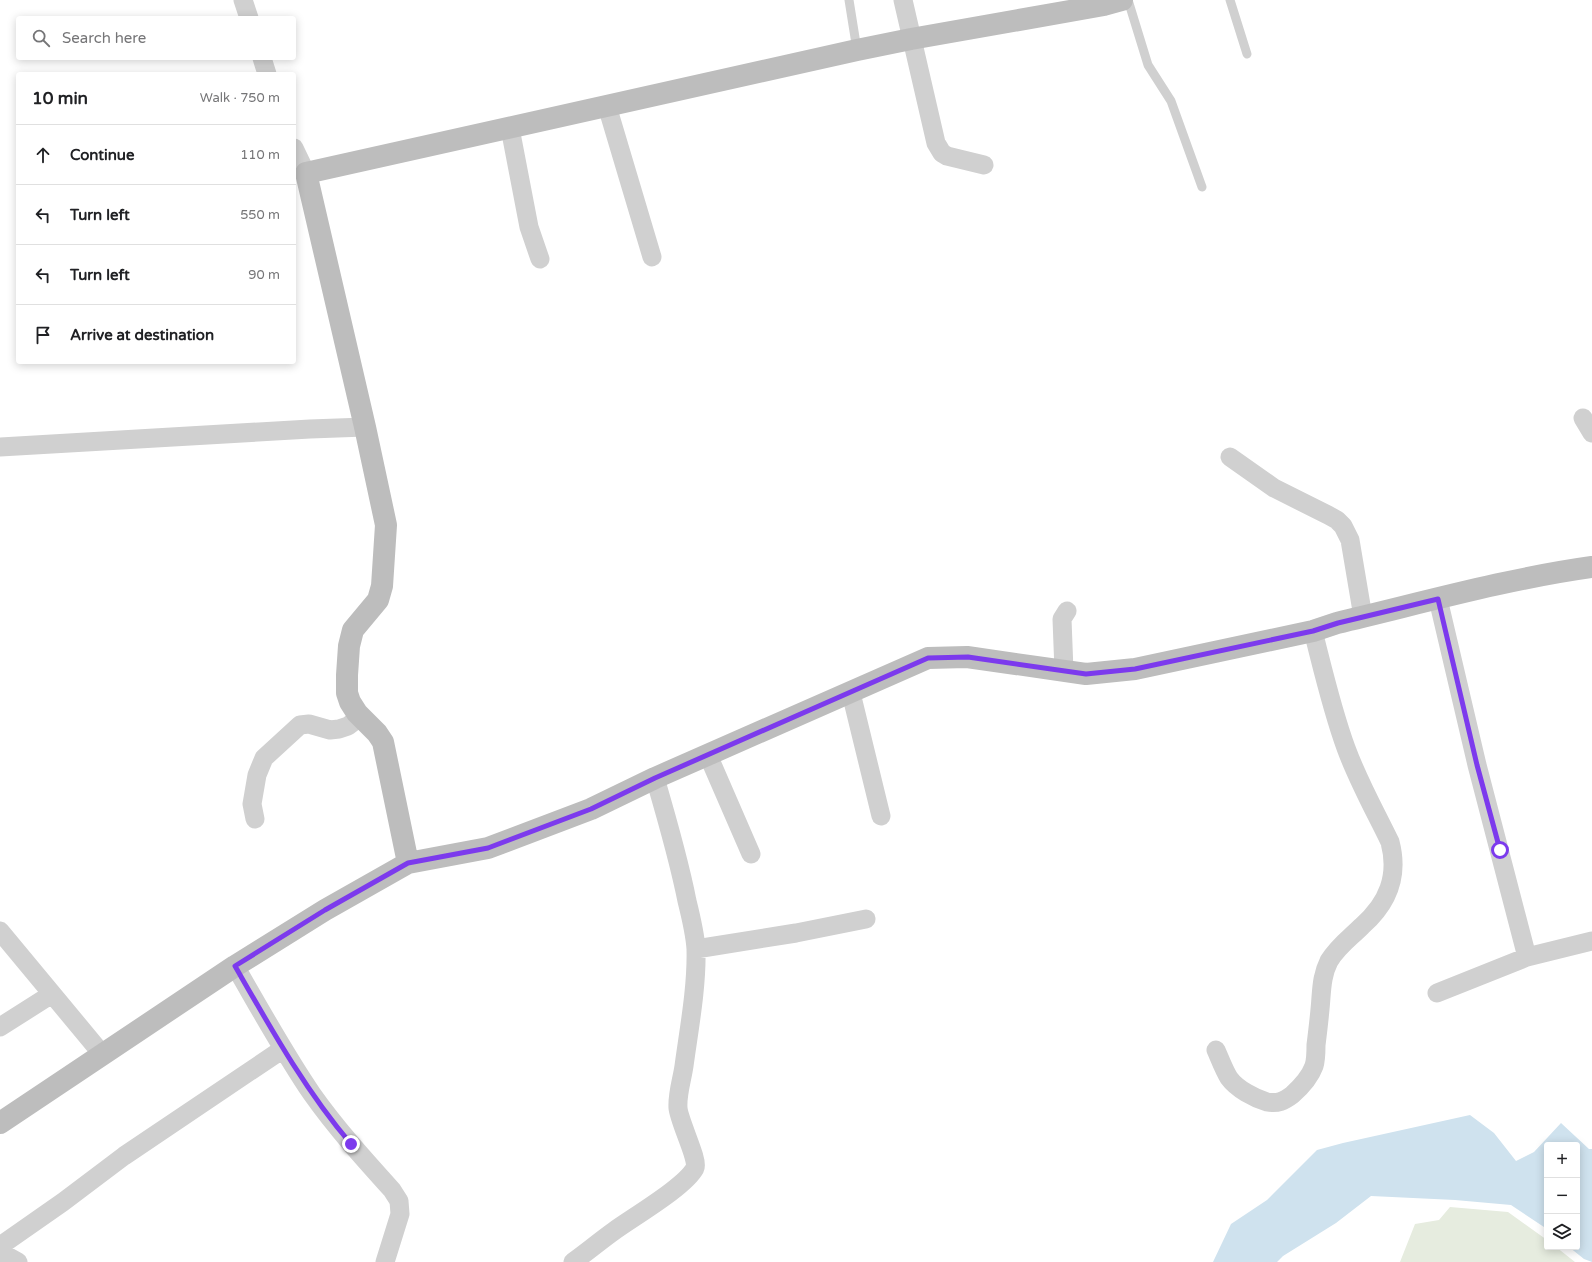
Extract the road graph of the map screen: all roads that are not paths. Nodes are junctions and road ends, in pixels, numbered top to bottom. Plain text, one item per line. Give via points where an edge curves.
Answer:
1 (244, 0) edge
2 (849, 0) edge
3 (903, 0) edge
4 (1122, 0) edge
5 (1128, 0) edge
6 (1230, 0) edge
7 (248, 16) edge
8 (911, 39) junction
9 (857, 50) junction
10 (1247, 54) dead end
11 (263, 60) edge
12 (266, 72) edge
13 (607, 106) junction
14 (510, 128) junction
15 (296, 152) edge
16 (984, 165) dead end
17 (306, 173) junction
18 (1202, 187) dead end
19 (652, 257) dead end
20 (540, 259) dead end
21 (365, 427) junction
22 (0, 447) edge
23 (1230, 457) dead end
24 (1592, 567) edge
25 (1438, 599) junction
26 (1067, 611) dead end
27 (1363, 617) junction
28 (1313, 631) junction
29 (1064, 671) junction
30 (851, 693) junction
31 (355, 709) junction
32 (708, 755) junction
33 (655, 778) junction
34 (881, 816) dead end
35 (255, 819) dead end
36 (751, 854) dead end
37 (408, 863) junction
38 (866, 918) dead end
39 (0, 931) edge
40 (1592, 941) edge
41 (696, 949) junction
42 (1527, 957) junction
43 (235, 966) junction
44 (1437, 993) dead end
45 (52, 994) junction
46 (0, 1027) edge
47 (283, 1049) junction
48 (1216, 1050) dead end
49 (102, 1054) junction
50 (0, 1122) edge
51 (0, 1246) edge
52 (0, 1252) edge
53 (18, 1262) edge
54 (385, 1262) edge
55 (573, 1262) edge

1 - 7 street
2 - 9 lane
3 - 8 street
4 - 8 street
5 - 18 lane via 1148,65 1171,101
6 - 10 lane
8 - 9 street
8 - 16 street via 936,143 942,153 952,158
9 - 13 street
11 - 12 street
13 - 14 street
13 - 19 street
14 - 17 street
14 - 20 street via 529,227
15 - 17 street
17 - 21 street
21 - 22 street via 310,428
21 - 31 street via 386,525 382,586 378,600 353,630 349,646 347,693
23 - 27 street via 1274,488 1328,515 1343,526 1350,540
24 - 25 street via 1488,586
25 - 27 street
25 - 42 street via 1477,765
26 - 29 street via 1062,619
27 - 28 street
28 - 29 street via 1135,669 1086,674
28 - 48 street via 1345,747 1390,842 1394,872 1391,885 1385,900 1372,916 1344,941 1329,962 1322,980 1314,1066 1295,1092 1278,1103 1253,1096 1240,1089 1230,1078
29 - 30 street via 968,657 928,658
30 - 32 street
30 - 34 street
31 - 35 street via 348,726 339,729 300,725 264,758 257,775 252,804
31 - 37 street via 384,742
32 - 33 street
32 - 36 street
33 - 37 street via 591,809 488,848
33 - 41 street via 685,889
37 - 43 street via 325,910
38 - 41 street via 796,933
39 - 45 street
40 - 42 street
41 - 55 street via 693,1002 678,1108 696,1167 689,1177
42 - 44 street
43 - 47 street
43 - 49 street
45 - 46 street
45 - 49 street
47 - 51 street via 124,1156
47 - 54 street via 322,1107 392,1190 398,1201 400,1214
49 - 50 street
52 - 53 street

